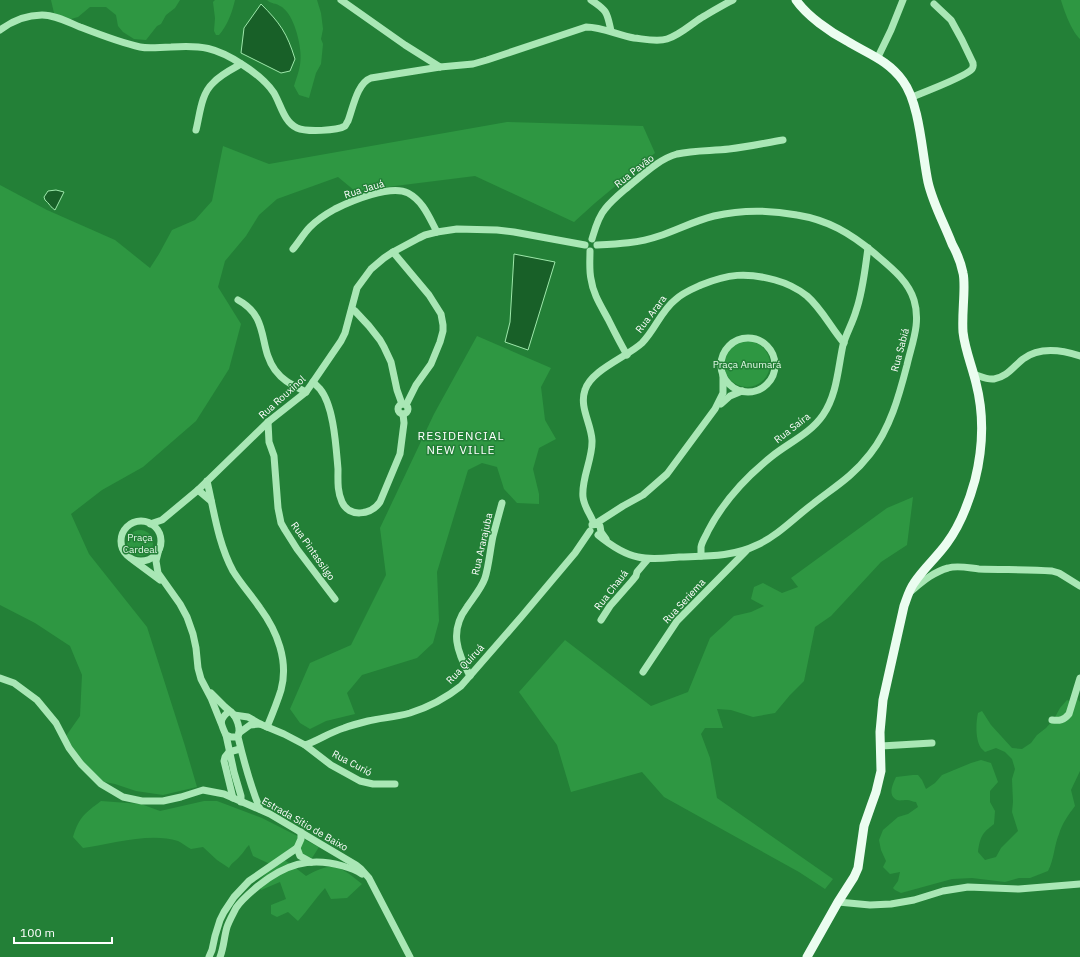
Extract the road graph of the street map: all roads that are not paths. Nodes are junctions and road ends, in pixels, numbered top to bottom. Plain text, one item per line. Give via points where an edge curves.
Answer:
1 (341, 0) edge
2 (591, 0) edge
3 (733, 0) edge
4 (796, 0) edge
5 (903, 0) edge
6 (934, 4) dead end
7 (0, 30) edge
8 (611, 31) junction
9 (878, 57) junction
10 (241, 64) junction
11 (440, 67) junction
12 (912, 97) junction
13 (196, 130) dead end
14 (783, 140) dead end
15 (437, 232) junction
16 (594, 242) junction
17 (585, 245) junction
18 (868, 248) junction
19 (293, 249) dead end
20 (590, 251) junction
21 (393, 252) junction
22 (238, 300) dead end
23 (352, 309) junction
24 (362, 318) junction
25 (348, 321) junction
26 (844, 344) junction
27 (627, 355) junction
28 (1080, 356) edge
29 (973, 374) junction
30 (723, 375) junction
31 (313, 382) junction
32 (742, 391) junction
33 (306, 392) junction
34 (402, 408) junction
35 (715, 409) junction
36 (268, 422) junction
37 (256, 433) junction
38 (270, 442) junction
39 (207, 481) junction
40 (198, 490) junction
41 (211, 501) junction
42 (502, 503) dead end
43 (162, 520) junction
44 (150, 524) junction
45 (596, 529) junction
46 (157, 531) junction
47 (159, 549) junction
48 (748, 549) junction
49 (701, 556) junction
50 (638, 557) junction
51 (132, 559) junction
52 (648, 559) junction
53 (637, 572) junction
54 (165, 584) junction
55 (1080, 586) edge
56 (908, 594) junction
57 (335, 599) dead end
58 (600, 620) dead end
59 (643, 672) dead end
60 (470, 676) junction
61 (0, 678) edge
62 (1080, 678) edge
63 (205, 688) junction
64 (233, 713) junction
65 (1052, 720) dead end
66 (221, 723) junction
67 (263, 726) junction
68 (226, 735) junction
69 (239, 735) junction
70 (932, 743) dead end
71 (305, 745) junction
72 (881, 746) junction
73 (240, 749) junction
74 (228, 752) junction
75 (395, 784) dead end
76 (253, 794) junction
77 (233, 798) junction
78 (241, 799) junction
79 (260, 809) junction
80 (301, 832) junction
81 (308, 836) junction
82 (299, 845) junction
83 (331, 849) junction
84 (311, 862) junction
85 (323, 862) junction
86 (369, 878) junction
87 (1080, 884) edge
88 (838, 902) junction
89 (209, 957) edge
90 (220, 957) edge
91 (410, 957) edge
92 (807, 957) edge

1 - 11 street
2 - 8 street via 607,14
3 - 8 street via 684,31 666,39 633,38
4 - 9 main road via 815,20 846,41
5 - 9 street
6 - 12 street via 956,28 974,66 958,77
7 - 10 street via 17,20 42,15 55,17 140,47 202,47 215,50
8 - 11 street via 586,27 473,64
9 - 12 main road via 897,72
10 - 11 street via 268,85 292,126 310,131 346,125 360,88 368,79
10 - 13 street via 213,82 208,89
12 - 29 main road via 928,182 964,274 963,330
14 - 16 street, Rua Pavão via 668,157 646,172 604,209 595,227
15 - 17 street, Rua Rouxinol via 497,230
15 - 19 street, Rua Jauá via 418,201 406,192 391,190 361,198 334,210 309,228
15 - 21 street, Rua Rouxinol
16 - 17 street via 588,240
16 - 18 street, Rua Sabiá via 634,242 715,216 758,212 811,218 838,228
16 - 20 street via 594,250
17 - 20 street
18 - 26 street, Rua Saíra via 859,300
18 - 48 street, Rua Sabiá via 905,283 912,294 917,312 917,327 895,405 878,442 858,469 778,532
20 - 27 street via 593,288
21 - 23 street, Rua Rouxinol via 374,266 361,283
21 - 34 street via 429,296 441,314 443,325 442,337 431,364
22 - 33 street via 257,317 270,360 276,371 286,382
23 - 24 street
23 - 25 street, Rua Rouxinol
24 - 25 street
24 - 34 street via 376,334 391,362
25 - 31 street, Rua Rouxinol via 341,341
26 - 27 street, Rua Arara via 818,308 798,290 761,276 738,275 714,280 674,300 646,339
26 - 49 street, Rua Saíra via 836,385 824,414 804,434 762,465 734,493 708,530 702,543
27 - 45 street, Rua Arara via 593,377 584,391 583,402 592,442 582,494
28 - 29 street via 1046,351 1023,359 1011,371 995,378 988,379
29 - 56 main road via 982,429 975,479 957,528
30 - 32 street via 731,386
30 - 32 street via 722,356 734,342 752,337 768,346 776,363 771,380 756,391
30 - 35 street via 723,393
31 - 33 street, Rua Rouxinol
31 - 34 street via 321,389 329,408 341,501 352,512 360,513 373,509 380,502 400,454
32 - 35 street via 726,399
33 - 36 street, Rua Rouxinol
35 - 45 street, Rua Quiruá via 667,474 643,495 608,516
36 - 37 street, Rua Rouxinol
36 - 38 street, Rua Pintassilgo
37 - 38 street
37 - 39 street, Rua Rouxinol
38 - 57 street, Rua Pintassilgo via 274,456 281,523 297,549
39 - 40 street, Rua Rouxinol
39 - 41 street
40 - 41 street
40 - 43 street, Rua Rouxinol
41 - 67 street via 221,541 233,570 276,634 283,658 281,690
42 - 60 street, Rua Ararajuba via 485,577 457,626 458,650
43 - 44 street, Rua Rouxinol
43 - 46 street, Rua Rouxinol
44 - 46 street
44 - 51 street via 138,522 123,532 121,544
45 - 50 street, Rua Sabiá via 608,543
45 - 60 street, Rua Quiruá
46 - 47 street via 160,538
47 - 51 street via 156,554 144,561
47 - 54 street via 156,568
48 - 49 street, Rua Sabiá via 732,554
48 - 59 street, Rua Seriema via 677,621
49 - 52 street, Rua Sabiá
50 - 52 street, Rua Sabiá
50 - 53 street, Rua Chauá
51 - 54 street
52 - 53 street, Rua Chauá
53 - 58 street, Rua Chauá
54 - 63 street via 182,608 191,627 198,668
55 - 56 street via 1052,571 949,567 931,576
56 - 72 main road via 883,700
60 - 71 street, Rua Quiruá via 450,695 425,707 337,730
61 - 77 street, Estrada Sítio de Baixo via 14,682 37,700 56,723 81,764 101,784 123,797 142,801 164,801 203,790
62 - 65 street via 1069,714 1065,719
63 - 64 street
63 - 66 street
64 - 66 street via 228,712
64 - 67 street via 248,717
64 - 69 street
66 - 68 street
67 - 69 street via 250,725
67 - 71 street
68 - 69 street
68 - 74 street
69 - 73 street
70 - 72 street
71 - 75 street, Rua Curió via 331,765 360,780 373,784
72 - 88 main road via 881,771 864,826 858,868
73 - 74 street
73 - 76 street
74 - 77 street via 224,761
74 - 78 street
76 - 78 street
76 - 79 street
77 - 78 street, Estrada Sítio de Baixo
78 - 79 street, Estrada Sítio de Baixo
79 - 80 street, Estrada Sítio de Baixo
80 - 81 street, Estrada Sítio de Baixo
80 - 82 street
81 - 82 street
81 - 83 street, Estrada Sítio de Baixo
82 - 84 street via 300,856
82 - 89 street via 249,881 234,897 222,916
83 - 85 street
83 - 86 street, Estrada Sítio de Baixo via 356,865
84 - 85 street
84 - 90 street via 280,871 242,900 227,928
85 - 86 street via 351,869
86 - 91 street, Estrada Sítio de Baixo
87 - 88 street via 1020,890 968,887 891,904
88 - 92 main road

